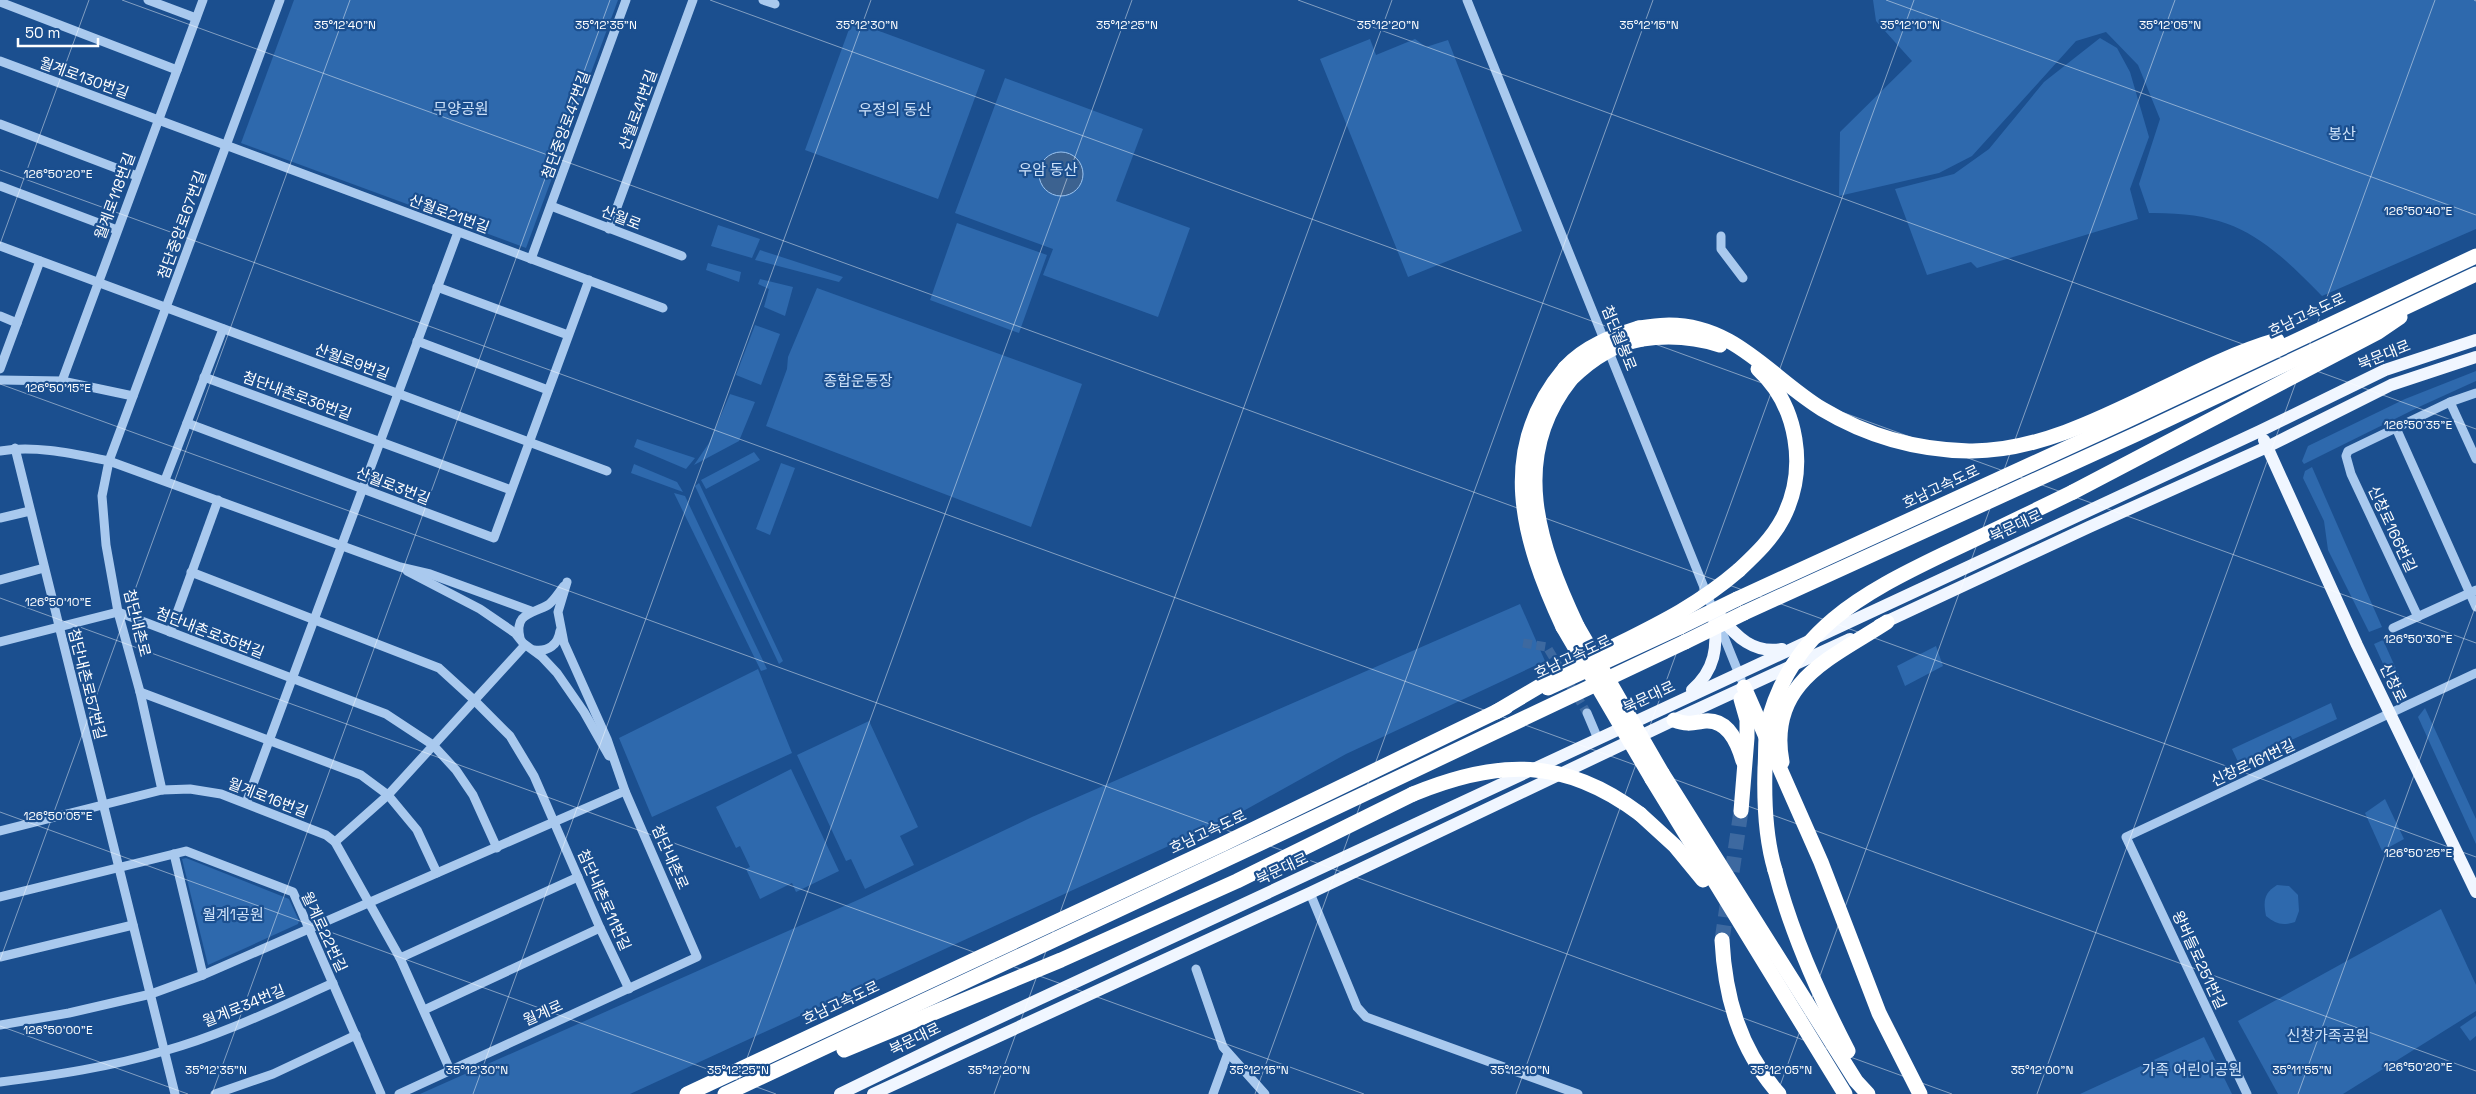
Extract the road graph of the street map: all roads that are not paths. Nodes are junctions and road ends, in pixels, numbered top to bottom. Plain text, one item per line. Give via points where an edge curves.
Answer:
1 (148, 0) edge
2 (203, 0) edge
3 (280, 0) edge
4 (626, 0) edge
5 (693, 0) edge
6 (763, 0) edge
7 (1467, 0) edge
8 (0, 2) edge
9 (775, 4) dead end
10 (196, 18) junction
11 (0, 61) edge
12 (177, 70) junction
13 (158, 120) junction
14 (0, 124) edge
15 (226, 145) junction
16 (137, 176) junction
17 (0, 186) edge
18 (551, 206) junction
19 (609, 228) junction
20 (117, 230) junction
21 (458, 232) junction
22 (1721, 236) dead end
23 (0, 246) edge
24 (682, 256) dead end
25 (2476, 256) edge
26 (531, 259) junction
27 (40, 261) junction
28 (2476, 274) edge
29 (1742, 278) dead end
30 (589, 280) junction
31 (98, 282) junction
32 (438, 287) junction
33 (2436, 292) junction
34 (166, 308) junction
35 (663, 308) dead end
36 (0, 316) edge
37 (17, 323) junction
38 (223, 329) junction
39 (2317, 329) junction
40 (1641, 334) junction
41 (568, 336) junction
42 (2476, 340) edge
43 (417, 341) junction
44 (2476, 357) edge
45 (0, 369) edge
46 (204, 377) junction
47 (0, 380) edge
48 (62, 380) junction
49 (548, 390) junction
50 (2476, 393) edge
51 (398, 394) junction
52 (133, 396) junction
53 (2450, 402) junction
54 (187, 423) junction
55 (2396, 428) junction
56 (2260, 431) junction
57 (380, 442) junction
58 (529, 442) junction
59 (2267, 447) junction
60 (15, 448) junction
61 (0, 451) edge
62 (2476, 459) edge
63 (109, 460) junction
64 (607, 471) dead end
65 (166, 480) junction
66 (362, 489) junction
67 (511, 490) junction
68 (218, 500) junction
69 (30, 511) junction
70 (0, 518) edge
71 (341, 546) junction
72 (400, 567) junction
73 (44, 568) junction
74 (191, 572) junction
75 (0, 580) edge
76 (2473, 592) edge
77 (1711, 603) junction
78 (2476, 607) edge
79 (535, 610) junction
80 (118, 612) junction
81 (2418, 617) junction
82 (314, 618) junction
83 (1887, 622) junction
84 (559, 626) junction
85 (59, 627) junction
86 (2393, 628) dead end
87 (170, 632) junction
88 (522, 641) junction
89 (0, 642) edge
90 (1801, 643) junction
91 (534, 650) junction
92 (1739, 673) junction
93 (2476, 673) edge
94 (292, 679) junction
95 (1744, 687) junction
96 (140, 692) junction
97 (474, 699) junction
98 (1675, 702) junction
99 (1496, 712) junction
100 (1587, 713) tunnel mouth
101 (2391, 714) junction
102 (1674, 720) junction
103 (1598, 739) junction
104 (269, 741) junction
105 (433, 745) junction
106 (1745, 768) junction
107 (617, 770) junction
108 (1657, 776) junction
109 (1790, 787) junction
110 (162, 790) junction
111 (625, 791) junction
112 (388, 795) junction
113 (246, 803) junction
114 (104, 806) junction
115 (1741, 812) tunnel mouth
116 (555, 822) junction
117 (0, 831) edge
118 (2126, 837) joint
119 (335, 842) junction
120 (496, 848) junction
121 (174, 854) junction
122 (119, 868) junction
123 (437, 873) junction
124 (578, 877) junction
125 (2476, 892) edge
126 (1310, 893) junction
127 (0, 897) edge
128 (369, 902) junction
129 (133, 925) junction
130 (308, 928) junction
131 (600, 928) junction
132 (1722, 940) tunnel mouth
133 (0, 957) edge
134 (697, 957) joint
135 (400, 958) junction
136 (1196, 968) dead end
137 (203, 975) junction
138 (332, 983) junction
139 (629, 990) junction
140 (150, 994) junction
141 (424, 1010) junction
142 (0, 1025) edge
143 (356, 1035) junction
144 (1817, 1049) junction
145 (165, 1051) junction
146 (1228, 1053) junction
147 (450, 1070) junction
148 (0, 1082) edge
149 (1260, 1092) edge
150 (175, 1094) edge
151 (215, 1094) edge
152 (381, 1094) edge
153 (399, 1094) edge
154 (687, 1094) edge
155 (725, 1094) edge
156 (744, 1094) edge
157 (840, 1094) edge
158 (873, 1094) edge
159 (1213, 1094) edge
160 (1578, 1094) edge
161 (1779, 1094) edge
162 (1845, 1094) edge
163 (1869, 1094) edge
164 (1920, 1094) edge
165 (2248, 1094) edge

1 - 10 street
2 - 10 street
3 - 15 street, 첨단중앙로67번길
4 - 18 street, 첨단중앙로47번길
5 - 19 street, 산월로41번길
6 - 9 street
7 - 77 street, 첨단월봉로
8 - 12 street
10 - 12 street
11 - 13 street, 월계로130번길
12 - 13 street
13 - 15 street, 월계로130번길
13 - 16 street, 월계로118번길
14 - 16 street
15 - 21 street, 산월로21번길
15 - 34 street, 첨단중앙로67번길
16 - 20 street, 월계로118번길
17 - 20 street
18 - 19 street, 산월로
18 - 26 street, 첨단중앙로47번길
19 - 24 street, 산월로
20 - 31 street, 월계로118번길
21 - 26 street, 산월로21번길
21 - 32 street
22 - 29 street via 1721,249
23 - 27 street
25 - 39 highway, 호남고속도로
26 - 30 street, 산월로21번길
27 - 31 street
27 - 37 street
28 - 33 highway, 호남고속도로
30 - 35 street, 산월로21번길
30 - 41 street
31 - 34 street
31 - 48 street, 월계로118번길
32 - 41 street
32 - 43 street
33 - 155 highway, 호남고속도로, bridge via 2122,441 1744,613
33 - 163 highway, bridge via 2378,332 2073,492 1855,600 1823,626 1800,657 1781,687 1767,728 1765,807 1770,853 1789,918 1814,982
34 - 38 street, 산월로9번길
34 - 52 street, 첨단중앙로67번길
36 - 37 street
37 - 45 street
38 - 46 street
38 - 51 street, 산월로9번길
39 - 40 highway via 2249,348 2056,435 2008,448 1970,451 1900,443 1845,423 1790,386 1749,352 1710,331 1669,325
39 - 99 highway, 호남고속도로, bridge via 2126,421
40 - 99 highway, bridge via 1704,340 1724,346 1751,362 1764,375 1777,390 1794,431 1797,454 1791,499 1769,540 1704,598
40 - 108 highway, bridge via 1601,355 1564,387 1540,440 1534,488 1543,544 1557,583
41 - 49 street
42 - 56 main road, 북문대로 via 2385,370
43 - 49 street
43 - 51 street
44 - 59 main road, 북문대로 via 2392,386
46 - 54 street
46 - 57 street, 첨단내촌로36번길
47 - 48 street
48 - 52 street
49 - 58 street
50 - 53 street
51 - 57 street
51 - 58 street, 산월로9번길
52 - 63 street, 첨단중앙로67번길
53 - 55 street
53 - 62 street
54 - 65 street
54 - 66 street, 산월로3번길
55 - 76 street
55 - 81 street, 신창로166번길 via 2348,451 2346,460
56 - 59 main road, 신창로
56 - 90 main road, 북문대로
57 - 66 street
57 - 67 street, 첨단내촌로36번길
58 - 64 street, 산월로9번길
58 - 67 street, 산월로3번길
59 - 83 main road, 북문대로
59 - 101 main road, 신창로
60 - 61 street
60 - 63 street
60 - 69 street, 첨단내촌로57번길
63 - 65 street
63 - 80 street, 첨단내촌로 via 102,496 106,545
65 - 68 street
66 - 67 street, 산월로3번길 via 494,538
66 - 71 street
68 - 71 street
68 - 74 street, 첨단내촌로
69 - 70 street
69 - 73 street, 첨단내촌로57번길
71 - 72 street
71 - 82 street
72 - 79 street
72 - 88 street via 480,609
73 - 75 street
73 - 85 street, 첨단내촌로57번길
74 - 82 street
74 - 87 street, 첨단내촌로
76 - 78 street
76 - 81 street
77 - 90 main road via 1726,624 1752,646 1776,650
77 - 92 street, 첨단월봉로
77 - 98 main road via 1716,641 1713,662 1704,679
79 - 84 street via 550,612
79 - 84 street via 550,604 567,582 558,612
79 - 88 street via 522,619 518,632
80 - 85 street
80 - 87 street, 첨단내촌로35번길
80 - 96 street, 첨단내촌로
81 - 86 street
82 - 94 street
82 - 97 street via 439,668
83 - 95 main road, 북문대로
83 - 109 highway via 1814,669 1789,696 1783,712 1780,744 1781,760
84 - 91 street via 559,636 552,646 547,650
84 - 107 street via 573,665 608,739
85 - 89 street
85 - 114 street, 첨단내촌로57번길
87 - 94 street, 첨단내촌로35번길
88 - 91 street
88 - 97 street
90 - 92 main road, 북문대로
91 - 107 street via 557,673 584,712
92 - 95 street, 첨단월봉로
92 - 98 main road, 북문대로
93 - 101 street, 신창로161번길
94 - 104 street
94 - 105 street, 첨단내촌로35번길 via 386,714
95 - 102 main road, 북문대로
95 - 106 highway via 1741,700 1747,720
95 - 109 highway
96 - 104 street
96 - 110 street, 첨단내촌로
97 - 105 street
97 - 116 street, 첨단내촌로11번길 via 510,736 534,776
98 - 103 main road, 북문대로
99 - 154 highway, 호남고속도로 via 1223,844
100 - 103 street
101 - 118 street, 신창로161번길
101 - 125 main road, 신창로
102 - 106 highway via 1687,725 1707,721 1720,723 1732,734
102 - 126 main road, 북문대로
103 - 157 main road, 북문대로
104 - 112 street via 361,775
104 - 113 street
105 - 112 street
105 - 120 street via 473,795
106 - 115 highway
107 - 111 street, 첨단내촌로
108 - 144 highway
108 - 163 highway via 1856,1080
109 - 164 highway via 1878,1013
110 - 113 street, 월계로16번길 via 198,790
110 - 114 street, 월계로16번길
111 - 116 street
111 - 134 street, 첨단내촌로
112 - 119 street
112 - 123 street via 417,830
113 - 119 street, 월계로16번길 via 326,835
114 - 117 street, 월계로16번길
114 - 122 street
116 - 120 street
116 - 124 street, 첨단내촌로11번길
118 - 165 street, 왕버들로251번길
119 - 128 street
120 - 123 street
121 - 122 street, 월계로22번길
121 - 130 street, 월계로22번길 via 186,851 293,892
121 - 137 street
122 - 127 street
122 - 129 street
123 - 128 street
124 - 131 street, 첨단내촌로11번길
124 - 135 street
126 - 158 main road, 북문대로
126 - 160 street via 1357,1007 1366,1017
128 - 130 street
128 - 135 street
129 - 133 street
129 - 140 street
130 - 137 street
130 - 138 street, 월계로22번길
131 - 139 street, 첨단내촌로11번길
131 - 141 street
132 - 161 highway via 1726,984 1735,1022 1745,1044
134 - 139 street, 월계로
135 - 141 street
136 - 146 street via 1223,1047
137 - 140 street
138 - 143 street, 월계로22번길
138 - 145 street, 월계로34번길 via 248,1021
139 - 147 street, 월계로
140 - 142 street
140 - 145 street
141 - 147 street
143 - 151 street via 273,1074
143 - 152 street, 월계로22번길
144 - 156 highway, bridge via 1692,864 1653,825 1605,791 1567,776 1543,771 1491,769 1464,775 1413,794 1061,960
144 - 162 highway
145 - 148 street, 월계로34번길 via 76,1073
145 - 150 street
146 - 149 street
146 - 159 street
147 - 153 street, 월계로

